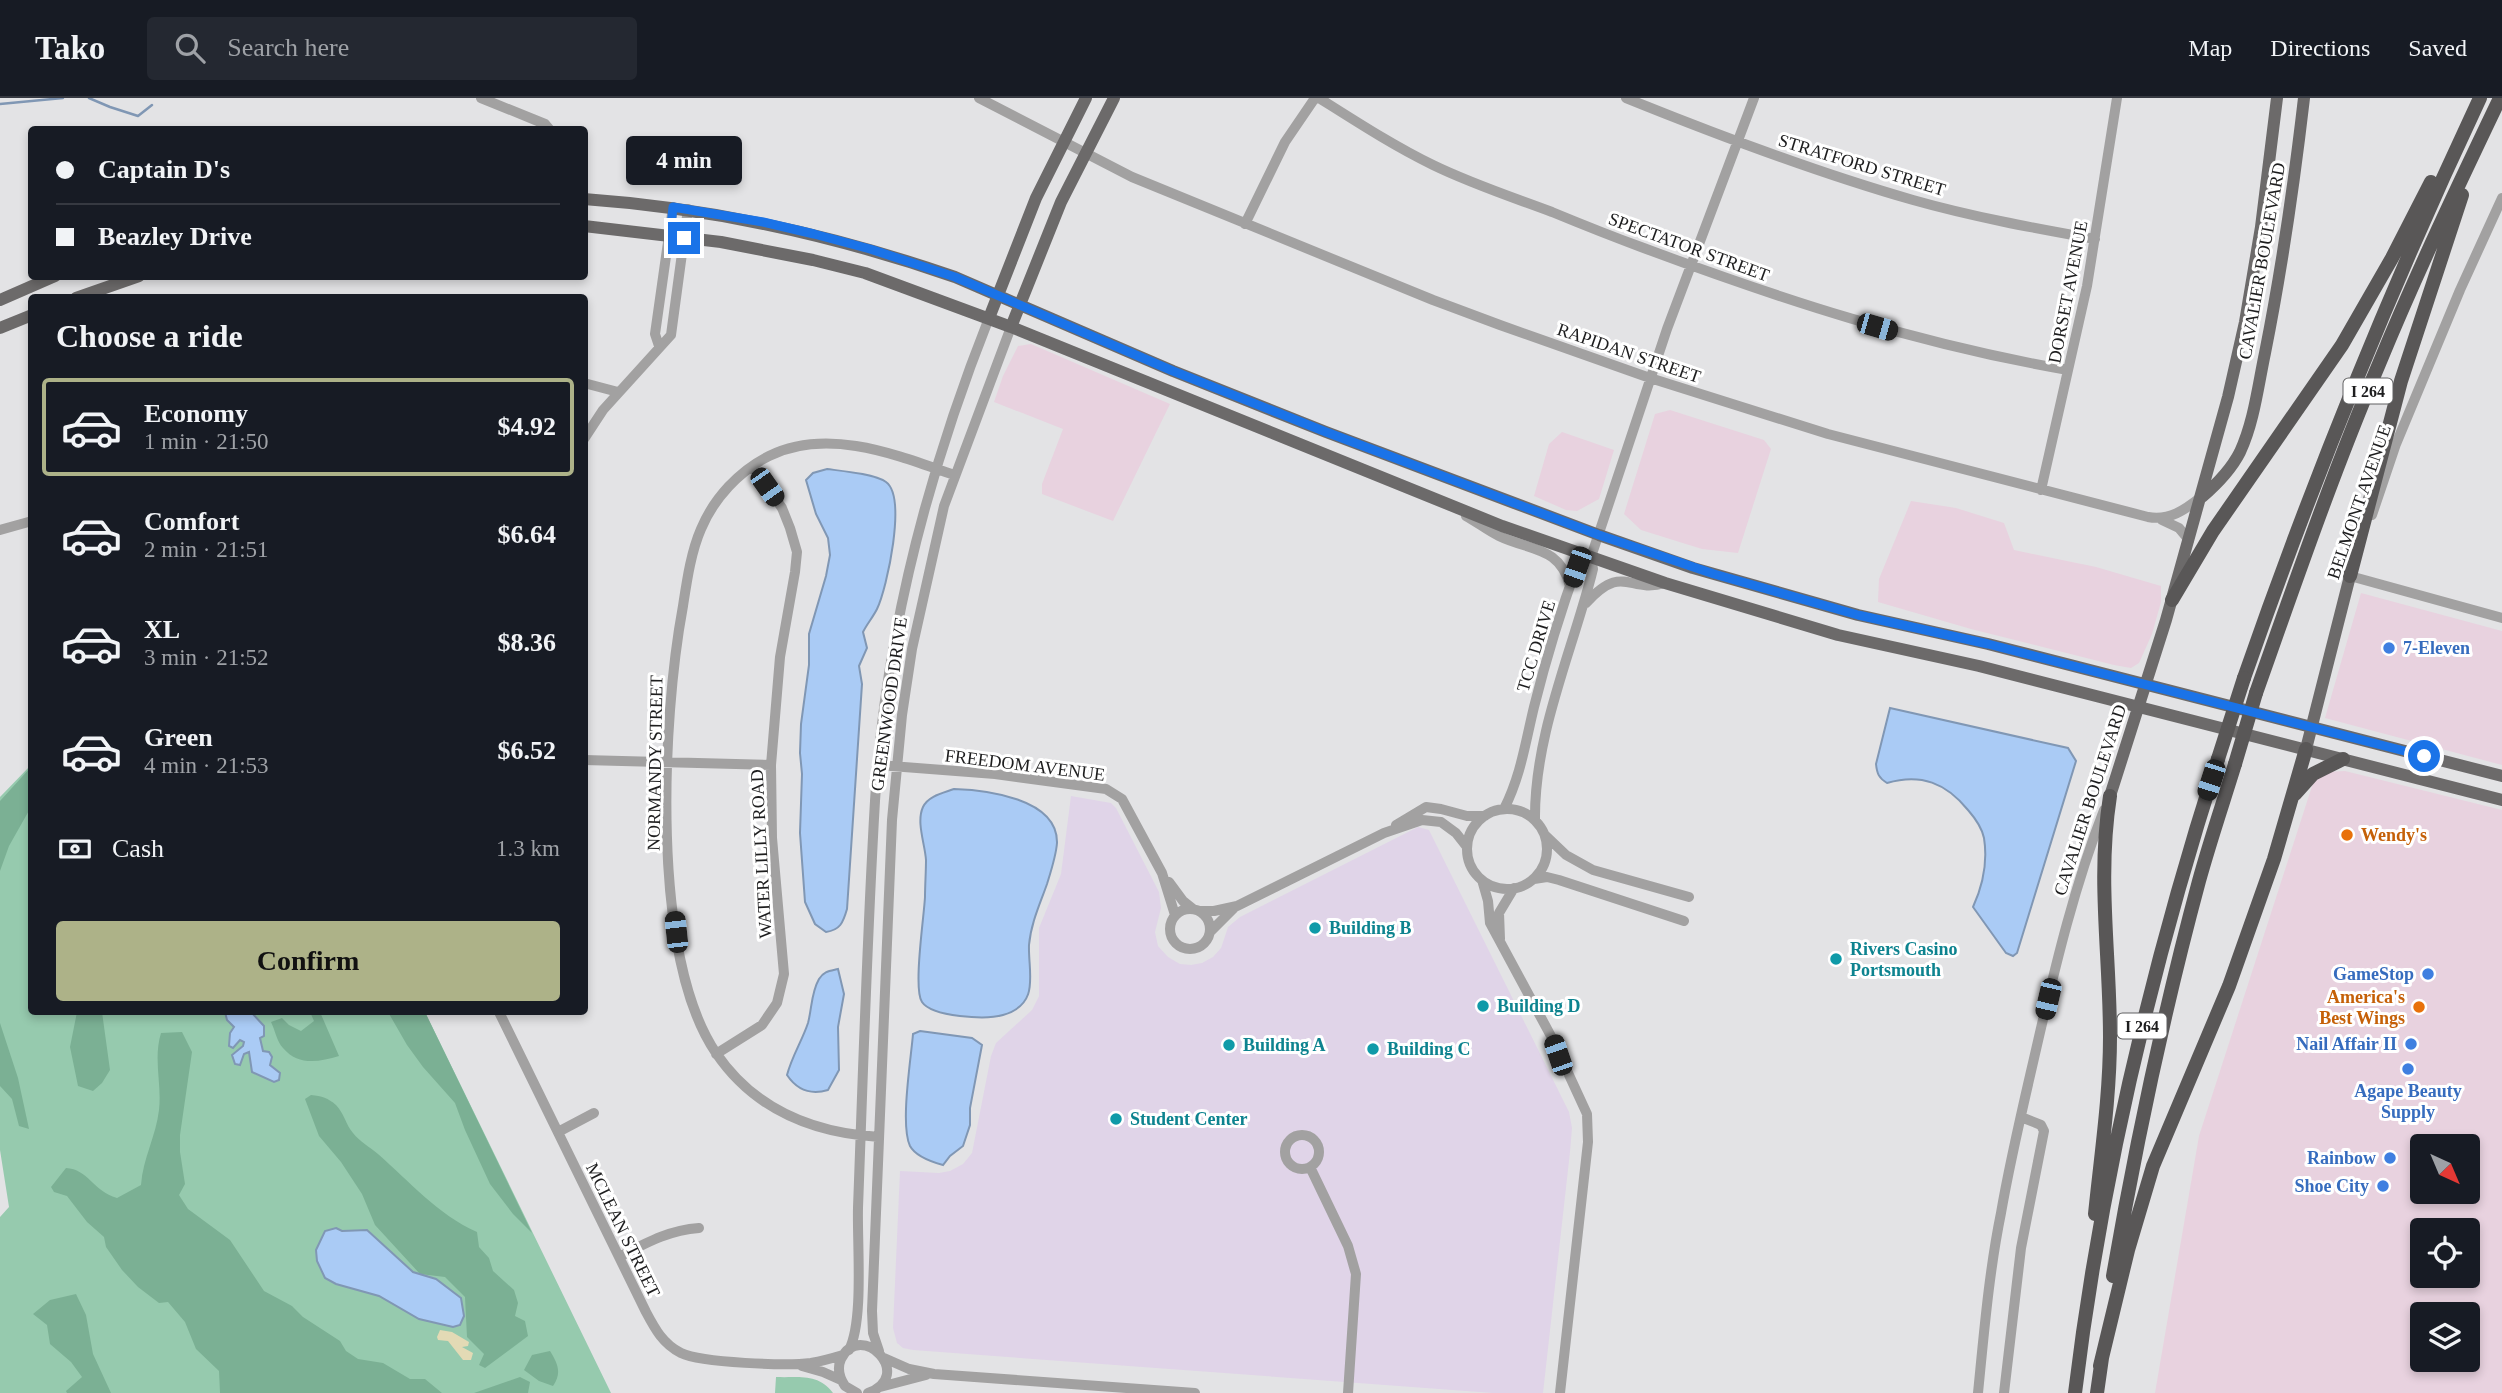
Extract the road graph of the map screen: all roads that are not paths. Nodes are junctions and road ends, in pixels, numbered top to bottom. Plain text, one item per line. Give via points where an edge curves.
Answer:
1 (481, 98) edge
2 (979, 98) edge
3 (1086, 98) edge
4 (1114, 98) edge
5 (1317, 98) edge
6 (1626, 98) edge
7 (1754, 98) edge
8 (2117, 98) edge
9 (2277, 98) edge
10 (2304, 98) edge
11 (2500, 98) edge
12 (2478, 102) edge
13 (547, 126) edge
14 (1737, 141) junction
15 (1063, 142) junction
16 (1084, 154) junction
17 (2472, 159) junction
18 (588, 198) edge
19 (2502, 198) edge
20 (673, 207) junction
21 (688, 209) junction
22 (1245, 224) junction
23 (588, 226) edge
24 (670, 236) junction
25 (684, 238) junction
26 (2095, 239) junction
27 (1690, 265) junction
28 (46, 280) edge
29 (128, 280) edge
30 (87, 294) edge
31 (997, 295) junction
32 (0, 300) edge
33 (1019, 305) junction
34 (28, 317) edge
35 (989, 318) junction
36 (1011, 327) junction
37 (0, 328) edge
38 (659, 346) junction
39 (2068, 370) junction
40 (1650, 378) junction
41 (588, 384) edge
42 (618, 392) junction
43 (588, 433) edge
44 (753, 467) junction
45 (936, 469) junction
46 (954, 475) junction
47 (2040, 490) junction
48 (2202, 497) junction
49 (1451, 506) junction
50 (2161, 520) junction
51 (28, 522) edge
52 (0, 530) edge
53 (1599, 535) junction
54 (2189, 540) junction
55 (1591, 557) junction
56 (2350, 576) junction
57 (1665, 583) junction
58 (1570, 587) junction
59 (2172, 600) junction
60 (1584, 606) junction
61 (2502, 618) edge
62 (2147, 684) junction
63 (2139, 707) junction
64 (2312, 728) junction
65 (2306, 749) junction
66 (2343, 759) junction
67 (588, 760) edge
68 (667, 763) junction
69 (771, 765) junction
70 (878, 765) junction
71 (896, 766) junction
72 (2502, 776) edge
73 (2110, 796) junction
74 (2292, 798) junction
75 (2502, 800) edge
76 (1504, 809) junction
77 (1485, 816) junction
78 (1535, 820) junction
79 (1384, 834) junction
80 (1545, 835) junction
81 (1467, 847) junction
82 (1162, 873) junction
83 (1534, 879) junction
84 (1482, 880) junction
85 (1514, 888) junction
86 (1689, 897) dead end
87 (1237, 906) junction
88 (1196, 910) junction
89 (1175, 915) junction
90 (1684, 920) dead end
91 (1210, 933) junction
92 (1500, 939) junction
93 (500, 1015) edge
94 (716, 1054) junction
95 (594, 1113) dead end
96 (2021, 1116) junction
97 (558, 1132) junction
98 (861, 1136) junction
99 (878, 1137) junction
100 (1310, 1167) dead end
101 (699, 1228) dead end
102 (619, 1257) junction
103 (2087, 1299) junction
104 (846, 1353) junction
105 (882, 1355) junction
106 (791, 1364) junction
107 (2101, 1366) junction
108 (934, 1374) junction
109 (843, 1386) edge
110 (874, 1391) edge
111 (858, 1393) edge
112 (1195, 1393) edge
113 (1348, 1393) edge
114 (1560, 1393) edge
115 (1978, 1393) edge
116 (2004, 1393) edge
117 (2075, 1393) edge
118 (2097, 1393) edge

1 - 13 street
2 - 15 street, RAPIDAN STREET
3 - 15 main road, GREENWOOD DRIVE
4 - 16 main road, GREENWOOD DRIVE
5 - 22 street via 1285,142
5 - 27 street, SPECTATOR STREET via 1435,166
6 - 14 street, STRATFORD STREET
7 - 14 street
8 - 26 street, DORSET AVENUE
9 - 48 main road, CAVALIER BOULEVARD via 2245,322
10 - 48 main road, CAVALIER BOULEVARD via 2278,286 2254,407 2236,459
11 - 17 highway, I 264
12 - 59 highway via 2342,345 2213,531
12 - 103 highway, I 264, bridge via 2343,410 2244,678 2172,910 2144,1020
14 - 26 street, STRATFORD STREET via 1915,201
14 - 27 street
15 - 16 street, RAPIDAN STREET
15 - 31 main road, GREENWOOD DRIVE
16 - 22 street, RAPIDAN STREET
16 - 33 main road, GREENWOOD DRIVE
17 - 56 highway via 2401,381
17 - 107 highway, I 264, bridge via 2378,366 2311,535 2256,693 2199,880 2146,1098
18 - 20 main road
19 - 56 street, BELMONT AVENUE via 2396,444
20 - 21 main road
20 - 24 street
21 - 25 street
21 - 31 main road via 850,244
22 - 40 street, RAPIDAN STREET via 1444,304
23 - 24 main road
24 - 25 main road
24 - 38 street via 655,334
25 - 35 main road via 771,250 849,269
25 - 38 street via 671,335
26 - 39 street, DORSET AVENUE
27 - 39 street, SPECTATOR STREET via 1902,335
27 - 40 street
28 - 32 main road
29 - 30 main road
31 - 33 main road
31 - 35 main road, GREENWOOD DRIVE
33 - 36 main road, GREENWOOD DRIVE
33 - 53 main road via 1326,432
34 - 37 main road
35 - 36 main road
35 - 45 street, GREENWOOD DRIVE
36 - 46 street, GREENWOOD DRIVE
36 - 49 main road
38 - 42 street
39 - 47 street, DORSET AVENUE
40 - 47 street, RAPIDAN STREET via 1828,434
40 - 53 street
41 - 42 street
42 - 43 street
44 - 45 street, NORMANDY STREET via 788,449 821,443 862,447
44 - 68 street, NORMANDY STREET via 722,495 697,540 677,636
44 - 69 street, WATER LILLY ROAD via 782,508 797,552 780,657
45 - 46 street, NORMANDY STREET
45 - 70 street, GREENWOOD DRIVE via 904,590
46 - 71 street, GREENWOOD DRIVE via 912,649
47 - 50 street, RAPIDAN STREET
48 - 50 street
48 - 54 main road, CAVALIER BOULEVARD
49 - 55 main road
49 - 58 street via 1499,536 1553,555
50 - 54 street via 2179,528
51 - 52 street
53 - 55 street
53 - 62 main road via 1804,601
54 - 59 main road, CAVALIER BOULEVARD
55 - 57 main road
55 - 58 street, TCC DRIVE via 1578,564
55 - 60 street, TCC DRIVE via 1593,569
56 - 61 street
56 - 64 main road, BELMONT AVENUE
57 - 60 street via 1650,588 1628,580 1613,582 1599,589
57 - 63 main road via 1839,635
58 - 76 street, TCC DRIVE via 1534,707 1522,766
59 - 62 main road, CAVALIER BOULEVARD
60 - 78 street, TCC DRIVE via 1542,747
62 - 63 main road, CAVALIER BOULEVARD
62 - 64 main road
63 - 65 main road
63 - 73 main road, CAVALIER BOULEVARD
64 - 65 main road, BELMONT AVENUE
64 - 72 main road
65 - 66 main road
65 - 74 highway
66 - 74 highway via 2313,774
66 - 75 main road
67 - 68 street
68 - 69 street
68 - 94 street, NORMANDY STREET via 676,932 692,1004
69 - 94 street, WATER LILLY ROAD via 772,838 784,974 771,1014 762,1025
70 - 71 street, FREEDOM AVENUE
70 - 98 street, GREENWOOD DRIVE
71 - 82 street, FREEDOM AVENUE via 995,774 1115,792
71 - 99 street, GREENWOOD DRIVE
73 - 96 street, CAVALIER BOULEVARD via 2073,906
73 - 103 highway via 2102,889 2109,1074
74 - 107 highway via 2229,986 2153,1166
76 - 77 street
76 - 78 street
77 - 79 street, FREEDOM AVENUE via 1426,807
77 - 81 street
78 - 80 street
79 - 81 street, FREEDOM AVENUE via 1422,820 1441,822
79 - 87 street, FREEDOM AVENUE
80 - 83 street via 1545,863
80 - 86 street via 1566,855 1593,870
81 - 84 street via 1469,860
82 - 88 street, FREEDOM AVENUE
82 - 89 street, FREEDOM AVENUE
83 - 85 street
83 - 90 street via 1559,880
84 - 85 street via 1493,887
84 - 92 street via 1490,923
85 - 92 street via 1499,913
87 - 88 street, FREEDOM AVENUE
87 - 91 street, FREEDOM AVENUE
88 - 89 street, FREEDOM AVENUE
88 - 91 street, FREEDOM AVENUE via 1208,920
89 - 91 street, FREEDOM AVENUE via 1169,928 1178,946 1198,948
92 - 114 street via 1587,1114 1588,1143
93 - 97 street, MCLEAN STREET
94 - 98 street, NORMANDY STREET via 748,1090 782,1114 820,1129
95 - 97 street
96 - 115 street, CAVALIER BOULEVARD via 1998,1227
96 - 116 street via 2044,1131 2021,1248
97 - 102 street, MCLEAN STREET
98 - 99 street, NORMANDY STREET
98 - 104 street, GREENWOOD DRIVE via 857,1322
99 - 105 street, GREENWOOD DRIVE via 872,1311 873,1333
100 - 113 street via 1348,1245 1356,1274
101 - 102 street via 667,1233
102 - 106 street, MCLEAN STREET via 658,1334 673,1348 710,1359
103 - 117 highway, I 264
104 - 105 street, MCLEAN STREET via 864,1345
104 - 106 street, MCLEAN STREET
104 - 109 street, GREENWOOD DRIVE via 839,1369
105 - 108 street, MCLEAN STREET via 909,1369
105 - 110 street, GREENWOOD DRIVE via 887,1370
106 - 109 street, MCLEAN STREET via 812,1368
107 - 118 highway, I 264
108 - 110 street via 914,1376
108 - 112 street
109 - 111 street, MCLEAN STREET

